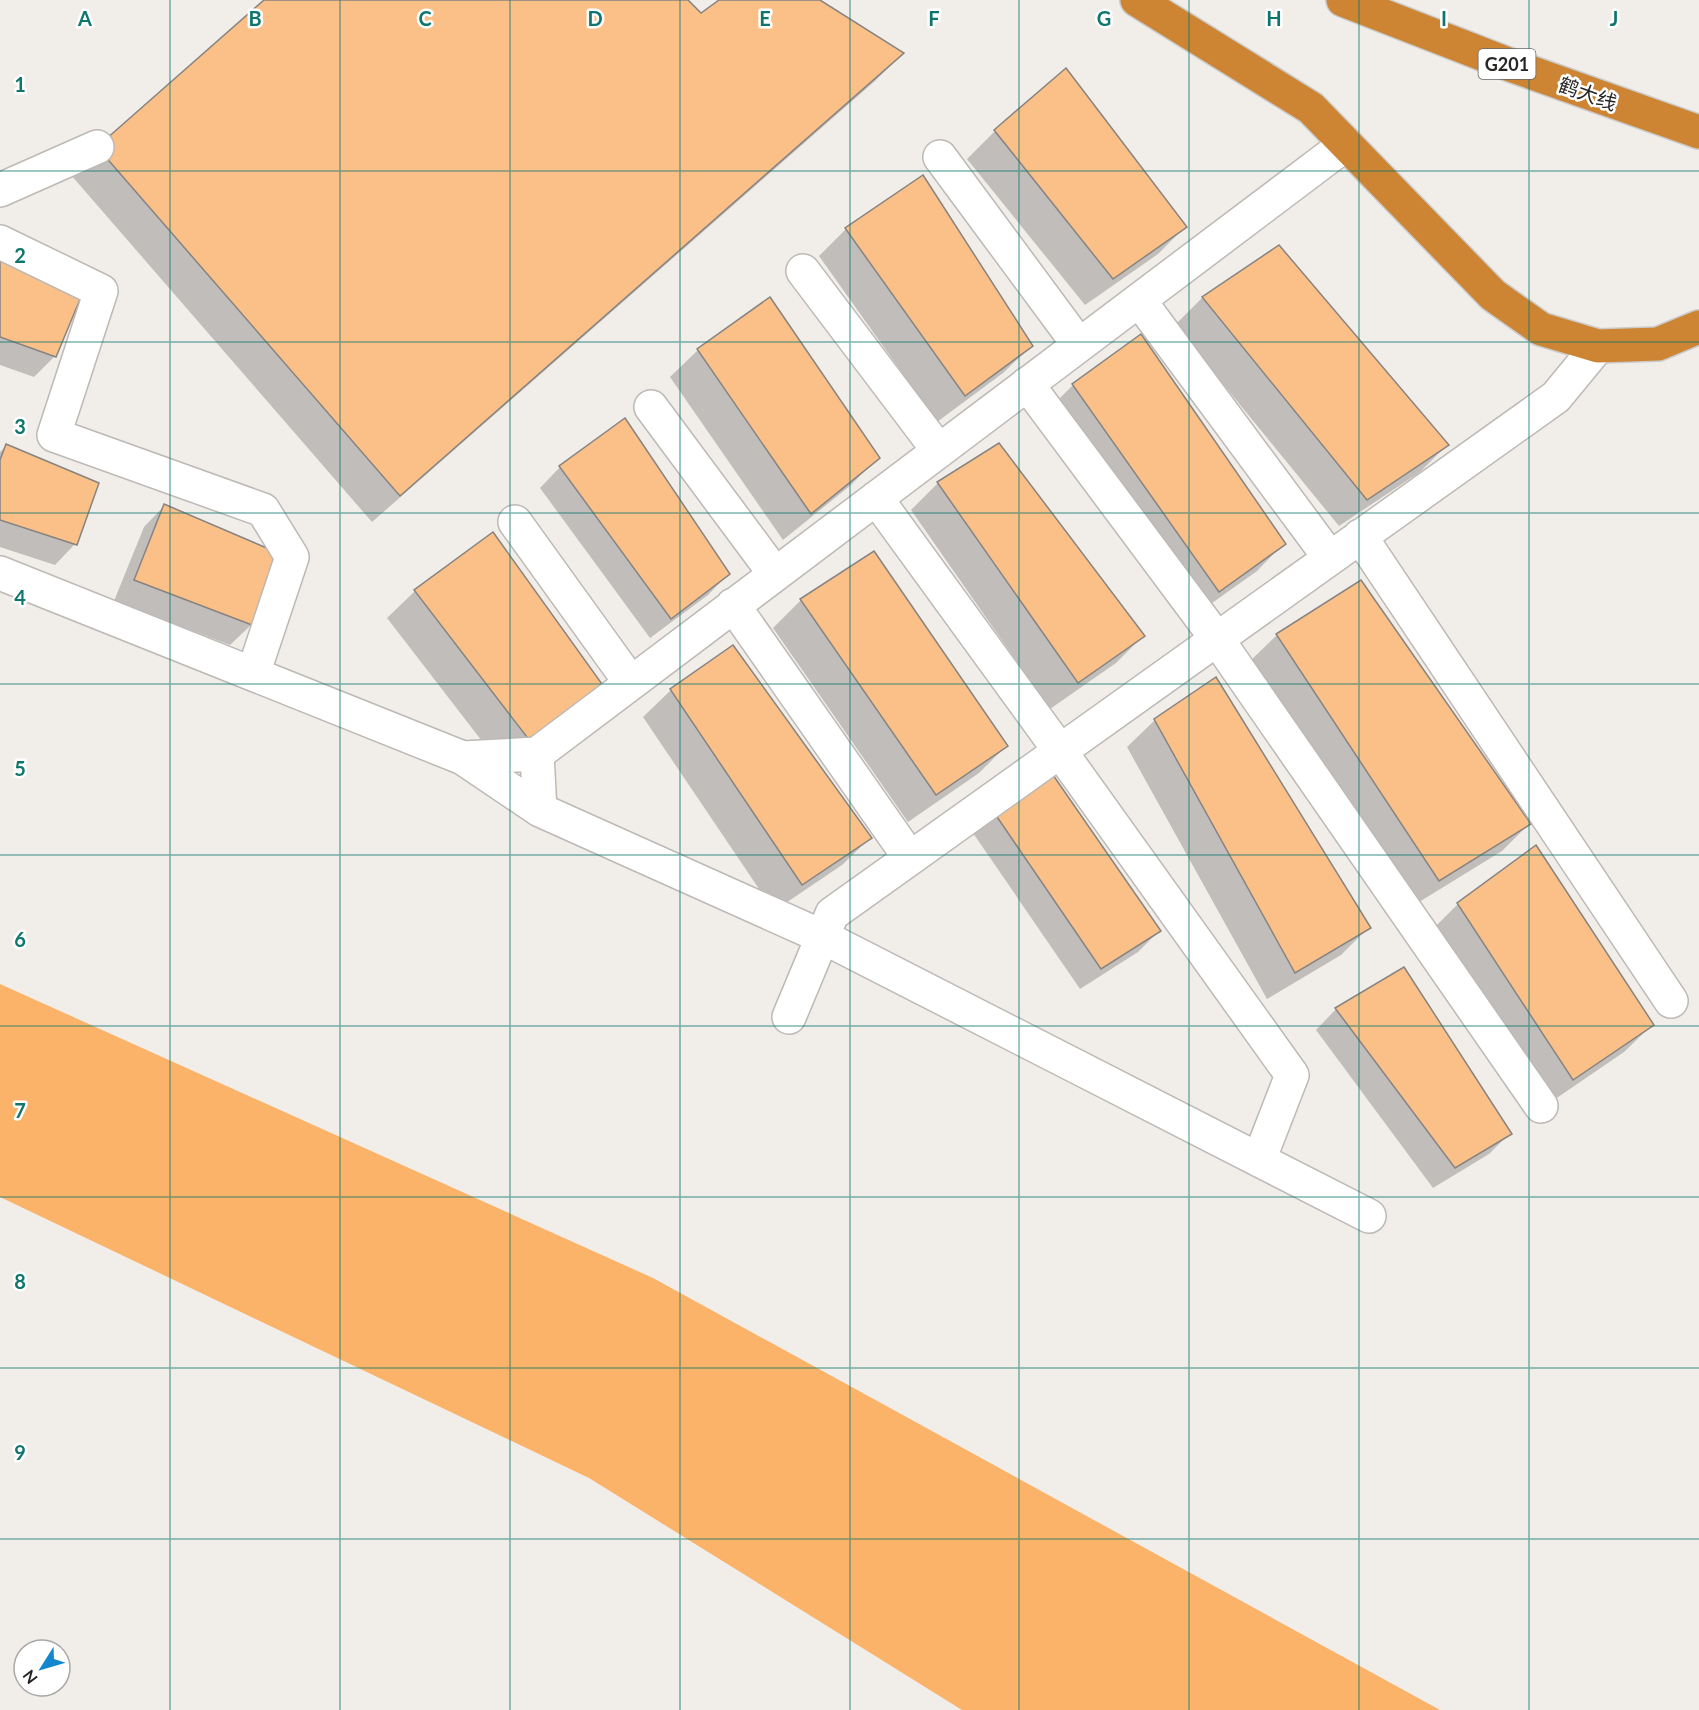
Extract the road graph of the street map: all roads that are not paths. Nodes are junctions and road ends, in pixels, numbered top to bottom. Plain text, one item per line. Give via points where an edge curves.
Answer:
1 (1137, 0) edge
2 (1343, 0) edge
3 (1686, 128) edge
4 (1346, 144) junction
5 (97, 147) dead end
6 (940, 157) dead end
7 (0, 190) edge
8 (0, 242) edge
9 (803, 271) dead end
10 (1139, 300) junction
11 (1699, 327) edge
12 (1079, 345) junction
13 (1598, 346) junction
14 (1027, 384) junction
15 (651, 407) dead end
16 (939, 451) junction
17 (876, 498) junction
18 (515, 522) dead end
19 (1360, 536) junction
20 (1330, 558) junction
21 (0, 573) edge
22 (775, 574) junction
23 (734, 605) junction
24 (1217, 639) junction
25 (253, 674) junction
26 (631, 683) junction
27 (1060, 751) junction
28 (537, 754) junction
29 (463, 758) junction
30 (540, 810) junction
31 (910, 858) junction
32 (822, 937) junction
33 (1671, 1001) dead end
34 (789, 1017) dead end
35 (1541, 1106) dead end
36 (1259, 1160) junction
37 (1369, 1216) dead end

1 - 4 highway via 1311,108
2 - 3 highway, 鹤大线 / G201
4 - 10 street
4 - 13 highway via 1493,296 1542,329
5 - 7 street
6 - 12 street
8 - 25 street via 101,291 54,435 262,510 292,557
9 - 16 street
10 - 12 street
10 - 20 street
11 - 13 highway via 1658,344
12 - 14 street
13 - 19 street via 1556,397
14 - 16 street
14 - 24 street
15 - 22 street
16 - 17 street
17 - 22 street
17 - 27 street
18 - 26 street
19 - 20 street
19 - 33 street
20 - 24 street
21 - 25 street
22 - 23 street
23 - 26 street
23 - 31 street
24 - 27 street
24 - 35 street
25 - 29 street
26 - 28 street
27 - 31 street
27 - 36 street via 1292,1075
28 - 29 street
28 - 30 street
29 - 30 street
30 - 32 street
31 - 32 street via 832,914
32 - 34 street
32 - 36 street
36 - 37 street

